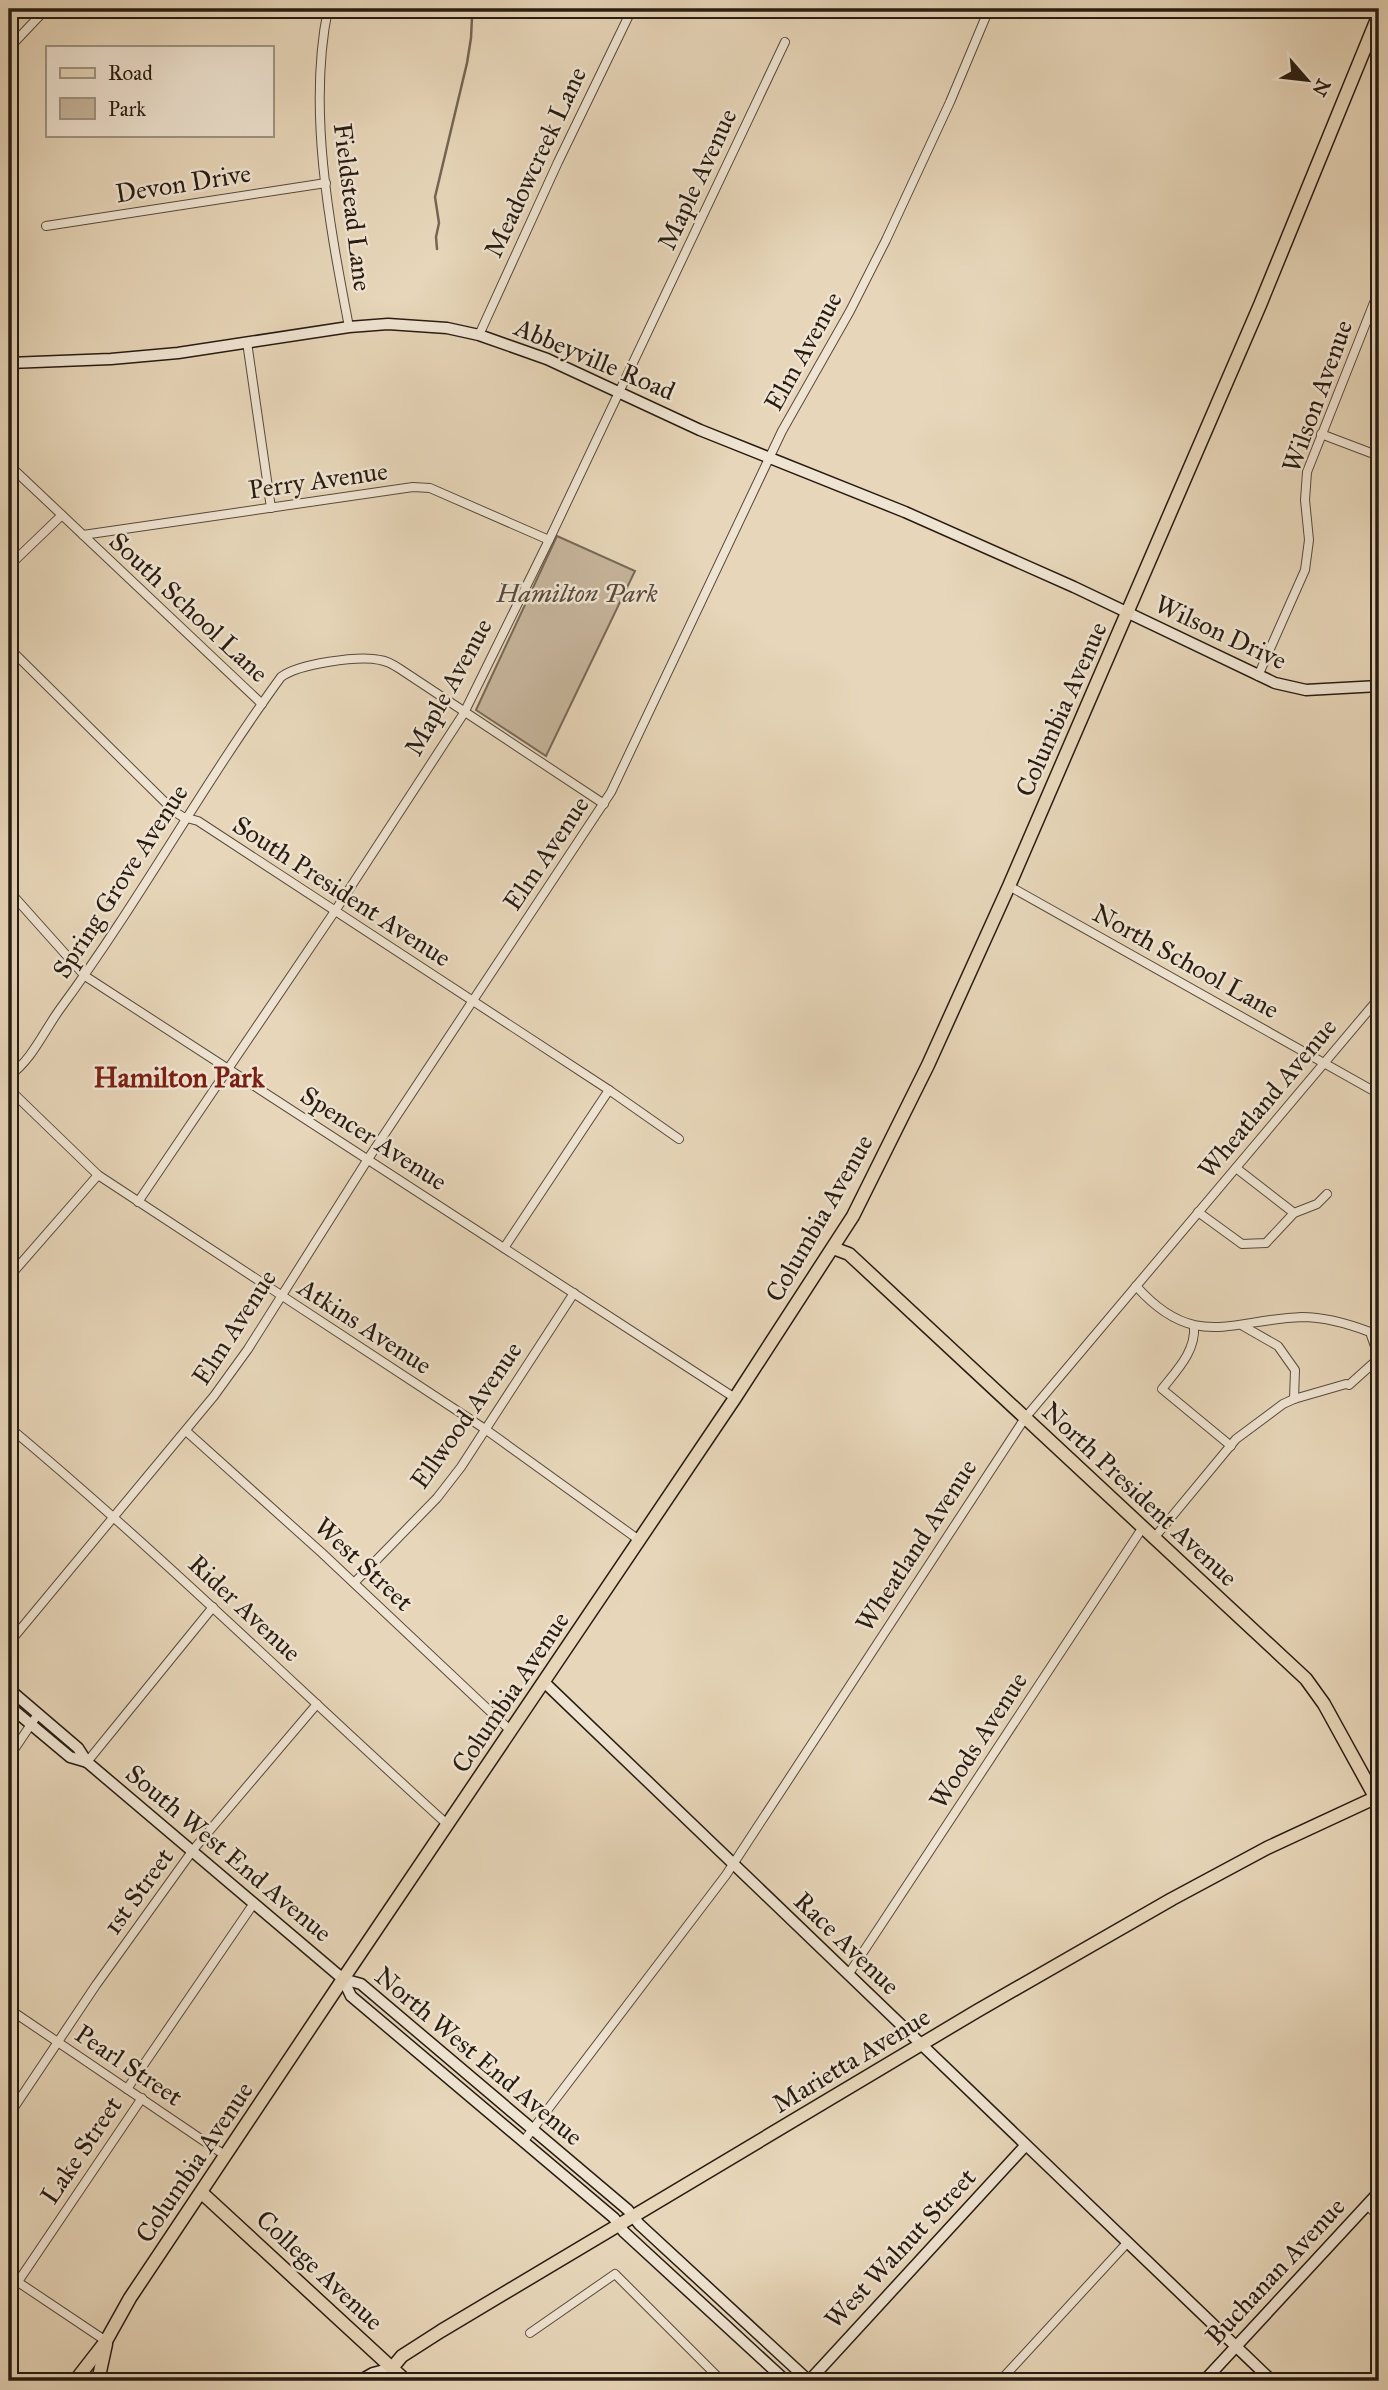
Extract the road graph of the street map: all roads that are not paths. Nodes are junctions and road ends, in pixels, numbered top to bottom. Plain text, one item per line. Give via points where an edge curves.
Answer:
1 (46, 9) edge
2 (328, 9) edge
3 (632, 9) edge
4 (989, 9) edge
5 (1379, 14) edge
6 (9, 30) edge
7 (18, 38) junction
8 (785, 42) dead end
9 (9, 48) edge
10 (326, 183) junction
11 (46, 226) dead end
12 (1378, 294) edge
13 (349, 327) junction
14 (479, 335) junction
15 (247, 342) junction
16 (9, 363) edge
17 (619, 393) junction
18 (1321, 434) junction
19 (1379, 456) edge
20 (770, 457) junction
21 (9, 466) edge
22 (271, 508) junction
23 (62, 515) junction
24 (83, 536) junction
25 (549, 540) junction
26 (9, 566) edge
27 (1128, 614) junction
28 (9, 648) edge
29 (1258, 676) junction
30 (1379, 686) edge
31 (262, 704) junction
32 (464, 713) junction
33 (604, 804) junction
34 (187, 818) junction
35 (1009, 886) junction
36 (9, 891) edge
37 (335, 911) junction
38 (85, 976) junction
39 (1379, 998) edge
40 (472, 1000) junction
41 (1324, 1063) junction
42 (228, 1068) junction
43 (9, 1076) edge
44 (9, 1089) edge
45 (609, 1090) junction
46 (1379, 1094) edge
47 (679, 1139) dead end
48 (368, 1158) junction
49 (1236, 1168) junction
50 (98, 1175) junction
51 (1327, 1194) dead end
52 (138, 1202) junction
53 (1198, 1212) junction
54 (1294, 1213) junction
55 (505, 1248) junction
56 (833, 1248) junction
57 (9, 1277) edge
58 (1136, 1286) junction
59 (574, 1293) junction
60 (280, 1295) junction
61 (1240, 1325) junction
62 (1194, 1326) junction
63 (1379, 1358) edge
64 (735, 1398) junction
65 (1294, 1399) junction
66 (1025, 1418) junction
67 (9, 1427) edge
68 (485, 1429) junction
69 (186, 1431) junction
70 (1231, 1446) junction
71 (114, 1516) junction
72 (1143, 1527) junction
73 (1154, 1538) junction
74 (639, 1540) junction
75 (354, 1583) junction
76 (213, 1607) junction
77 (9, 1643) edge
78 (544, 1682) junction
79 (9, 1689) edge
80 (317, 1704) junction
81 (9, 1706) edge
82 (38, 1714) junction
83 (31, 1725) junction
84 (511, 1731) junction
85 (9, 1757) edge
86 (87, 1762) junction
87 (1378, 1799) edge
88 (448, 1825) junction
89 (193, 1850) junction
90 (733, 1864) junction
91 (254, 1903) junction
92 (848, 1975) junction
93 (343, 1979) junction
94 (9, 2009) edge
95 (58, 2042) junction
96 (920, 2045) junction
97 (127, 2089) junction
98 (142, 2098) junction
99 (9, 2115) edge
100 (533, 2129) junction
101 (523, 2142) junction
102 (1025, 2147) junction
103 (226, 2156) junction
104 (1379, 2192) edge
105 (202, 2193) junction
106 (1367, 2205) junction
107 (634, 2217) junction
108 (1379, 2217) edge
109 (620, 2226) junction
110 (1127, 2244) junction
111 (9, 2276) edge
112 (17, 2282) junction
113 (9, 2295) edge
114 (530, 2333) dead end
115 (106, 2341) junction
116 (1236, 2347) junction
117 (391, 2374) edge
118 (75, 2381) edge
119 (98, 2381) edge
120 (359, 2381) edge
121 (406, 2381) edge
122 (722, 2381) edge
123 (786, 2381) edge
124 (809, 2381) edge
125 (1000, 2381) edge
126 (1204, 2381) edge
127 (1272, 2381) edge

1 - 7 street
2 - 10 street, Fieldstead Lane via 318,100
3 - 14 street, Meadowcreek Lane
4 - 20 street, Elm Avenue via 886,240
5 - 27 main road, Columbia Avenue
6 - 7 street
7 - 9 street
8 - 17 street, Maple Avenue
10 - 11 street, Devon Drive
10 - 13 street, Fieldstead Lane
12 - 18 street, Wilson Avenue
13 - 14 street, Abbeyville Road via 418,325
13 - 15 street, Abbeyville Road
14 - 17 street, Abbeyville Road via 547,359
15 - 16 street, Abbeyville Road via 111,359
15 - 22 street
17 - 20 street, Abbeyville Road
17 - 25 street, Maple Avenue
18 - 19 street
18 - 29 street, Wilson Avenue via 1305,485 1306,570
20 - 27 street, Abbeyville Road via 905,512
20 - 33 street, Elm Avenue
21 - 23 street, South School Lane
22 - 24 street, Perry Avenue
22 - 25 street, Perry Avenue via 430,488
23 - 24 street, South School Lane
23 - 26 street
24 - 31 street, South School Lane
25 - 32 street, Maple Avenue
27 - 29 street, Wilson Drive
27 - 35 main road, Columbia Avenue
28 - 34 street, South President Avenue via 175,812
29 - 30 street, Wilson Drive via 1306,690
31 - 32 street, South School Lane via 281,677 296,668 377,659 400,669
31 - 34 street, Spring Grove Avenue
32 - 33 street, South School Lane
32 - 37 street, Maple Avenue
33 - 40 street, Elm Avenue
34 - 37 street, South President Avenue
34 - 38 street, Spring Grove Avenue
35 - 41 street, North School Lane
35 - 56 main road, Columbia Avenue via 928,1065
36 - 38 street, Spencer Avenue
37 - 40 street, South President Avenue
37 - 42 street, Maple Avenue
38 - 42 street, Spencer Avenue
38 - 43 street, Spring Grove Avenue via 26,1060
39 - 41 street, Wheatland Avenue
40 - 45 street, South President Avenue
40 - 48 street, Elm Avenue
41 - 46 street, North School Lane
41 - 49 street, Wheatland Avenue
42 - 48 street, Spencer Avenue
42 - 52 street, Maple Avenue
44 - 50 street, Atkins Avenue
45 - 47 street, South President Avenue
45 - 55 street
48 - 55 street, Spencer Avenue
48 - 60 street, Elm Avenue
49 - 53 street, Wheatland Avenue
49 - 54 street
50 - 52 street, Atkins Avenue
50 - 57 street
51 - 54 street via 1317,1204
52 - 60 street, Atkins Avenue
53 - 54 street via 1242,1244 1266,1243
53 - 58 street, Wheatland Avenue
55 - 59 street, Spencer Avenue
56 - 64 main road, Columbia Avenue
56 - 66 main road, North President Avenue via 849,1254
58 - 62 street via 1164,1312
58 - 66 street, Wheatland Avenue
59 - 64 street, Spencer Avenue
59 - 68 street, Ellwood Avenue
60 - 68 street, Atkins Avenue
60 - 69 street, Elm Avenue via 248,1349
61 - 62 street
61 - 63 street via 1303,1317 1344,1322 1370,1332
61 - 65 street via 1278,1346 1294,1370
62 - 70 street via 1195,1339 1185,1359 1162,1389
63 - 65 street via 1349,1385
64 - 74 main road, Columbia Avenue
65 - 70 street
66 - 72 main road, North President Avenue
66 - 90 street, Wheatland Avenue
67 - 71 street, Rider Avenue
68 - 74 street, Atkins Avenue
68 - 75 street, Ellwood Avenue via 437,1498
69 - 71 street, Elm Avenue
69 - 75 street, West Street
70 - 73 street
71 - 76 street, Rider Avenue
71 - 77 street, Elm Avenue
72 - 73 main road, North President Avenue
72 - 92 street, Woods Avenue
73 - 87 main road, North President Avenue via 1313,1688
74 - 78 main road, Columbia Avenue
75 - 84 street, West Street
76 - 80 street, Rider Avenue
76 - 86 street
78 - 84 main road, Columbia Avenue
78 - 90 street, Race Avenue
79 - 82 street, South West End Avenue
80 - 88 street, Rider Avenue
80 - 89 street, 1st Street
81 - 83 street, South West End Avenue
82 - 83 street
82 - 86 street, South West End Avenue via 78,1748
83 - 85 street
83 - 86 street, South West End Avenue via 70,1758
84 - 88 main road, Columbia Avenue
86 - 89 street, South West End Avenue
87 - 96 main road, Marietta Avenue via 1214,1876
88 - 93 main road, Columbia Avenue
89 - 91 street, South West End Avenue
89 - 95 street, 1st Street
90 - 92 street, Race Avenue
90 - 100 street, Wheatland Avenue
91 - 93 street, South West End Avenue
91 - 97 street, Lake Street
92 - 96 street, Race Avenue
93 - 100 street, North West End Avenue via 361,1984
93 - 101 street, North West End Avenue via 351,1996
93 - 103 main road, Columbia Avenue
94 - 95 street, Pearl Street
95 - 97 street, Pearl Street
95 - 99 street, 1st Street
96 - 102 street, Race Avenue
96 - 107 main road, Marietta Avenue
97 - 98 street, Pearl Street
98 - 103 street, Pearl Street
98 - 112 street, Lake Street
100 - 101 street, Wheatland Avenue
100 - 107 street, North West End Avenue
101 - 109 street, North West End Avenue
102 - 110 street, Race Avenue
102 - 124 street, West Walnut Street
103 - 105 main road, Columbia Avenue
104 - 106 street, Buchanan Avenue
105 - 115 main road, Columbia Avenue
105 - 117 main road, College Avenue
106 - 108 street
106 - 116 street, Buchanan Avenue
107 - 109 main road, Marietta Avenue
107 - 124 street, North West End Avenue
109 - 117 main road, Marietta Avenue via 411,2350
109 - 123 street, North West End Avenue
110 - 116 street, Race Avenue
110 - 125 street
111 - 112 street
112 - 113 street, Lake Street
112 - 115 street
114 - 122 street via 615,2274
115 - 118 main road
115 - 119 main road
116 - 126 street, Buchanan Avenue
116 - 127 street, Race Avenue
117 - 120 street, Marietta Avenue via 373,2373
117 - 121 main road, College Avenue

